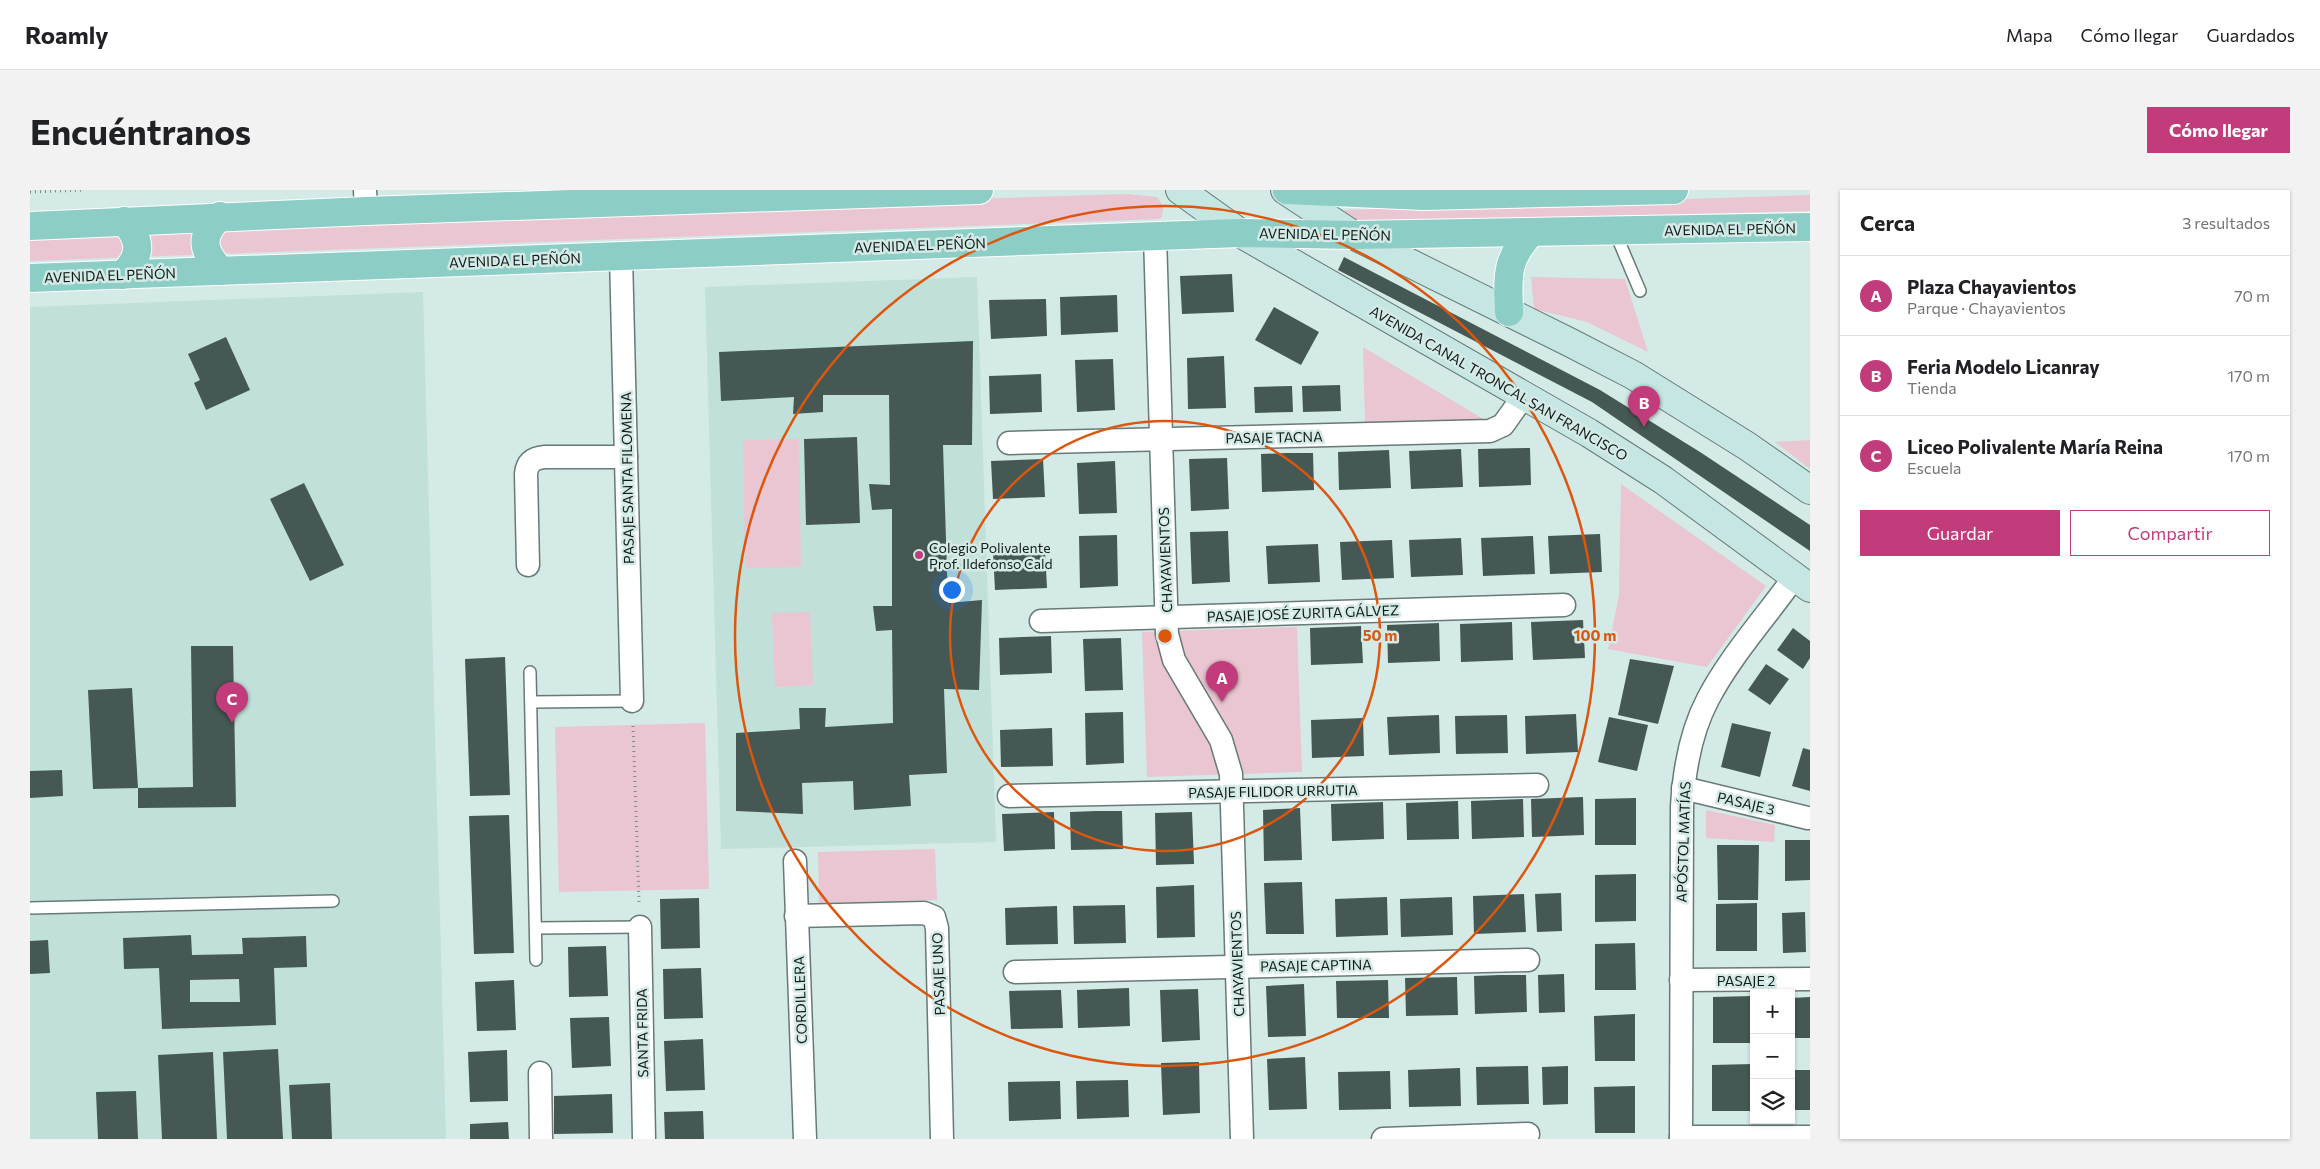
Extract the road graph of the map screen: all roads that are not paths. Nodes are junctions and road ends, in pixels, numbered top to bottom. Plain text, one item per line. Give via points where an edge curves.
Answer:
1 (978, 190) edge
2 (1180, 190) edge
3 (1286, 190) edge
4 (1658, 190) edge
5 (898, 192) edge
6 (1473, 193) edge
7 (366, 200) edge
8 (220, 216) junction
9 (124, 221) junction
10 (30, 226) edge
11 (1810, 227) edge
12 (1615, 232) junction
13 (1240, 233) junction
14 (1530, 233) junction
15 (1353, 235) junction
16 (1155, 236) junction
17 (622, 256) junction
18 (221, 271) junction
19 (122, 275) junction
20 (30, 278) edge
21 (1640, 291) dead end
22 (1508, 312) junction
23 (1523, 397) junction
24 (1161, 439) junction
25 (1010, 443) dead end
26 (626, 457) junction
27 (1810, 490) edge
28 (528, 565) dead end
29 (1802, 582) edge
30 (1564, 605) dead end
31 (1166, 618) junction
32 (1041, 621) dead end
33 (530, 672) dead end
34 (632, 700) joint
35 (531, 702) junction
36 (1537, 785) dead end
37 (1683, 788) junction
38 (1233, 792) junction
39 (1009, 796) dead end
40 (1808, 818) dead end
41 (795, 861) dead end
42 (333, 901) dead end
43 (30, 908) edge
44 (796, 916) junction
45 (640, 927) joint
46 (536, 928) junction
47 (536, 960) dead end
48 (1528, 960) dead end
49 (1237, 967) junction
50 (1015, 972) dead end
51 (1810, 979) edge
52 (1681, 980) junction
53 (540, 1073) dead end
54 (1528, 1134) dead end
55 (1810, 1137) edge
56 (1681, 1138) edge
57 (541, 1139) edge
58 (644, 1139) edge
59 (804, 1139) edge
60 (942, 1139) edge
61 (1242, 1139) edge
62 (1383, 1139) edge

1 - 5 main road
2 - 13 street, AVENIDA CANAL TRONCAL SAN FRANCISCO
3 - 6 main road via 1374,196
3 - 15 street
4 - 6 main road
5 - 7 main road
7 - 8 main road
8 - 9 main road
8 - 18 main road via 206,236 206,248 210,260
9 - 10 main road
9 - 19 main road via 133,230 137,242 132,266
11 - 12 main road, AVENIDA EL PEÑÓN
12 - 14 main road, AVENIDA EL PEÑÓN
12 - 21 lane
13 - 15 main road, AVENIDA EL PEÑÓN
13 - 16 main road, AVENIDA EL PEÑÓN
13 - 23 street, AVENIDA CANAL TRONCAL SAN FRANCISCO
14 - 15 main road, AVENIDA EL PEÑÓN
14 - 22 main road via 1517,248 1509,268
15 - 22 street
16 - 17 main road, AVENIDA EL PEÑÓN
16 - 24 street, CHAYAVIENTOS
17 - 18 main road, AVENIDA EL PEÑÓN
17 - 26 street, PASAJE SANTA FILOMENA
18 - 19 main road, AVENIDA EL PEÑÓN
19 - 20 main road, AVENIDA EL PEÑÓN
22 - 27 street via 1571,342 1666,395
23 - 24 street, PASAJE TACNA via 1502,425 1490,431
23 - 29 street, AVENIDA CANAL TRONCAL SAN FRANCISCO via 1589,433 1663,480
24 - 25 street, PASAJE TACNA
24 - 31 street, CHAYAVIENTOS
26 - 28 street via 545,457 530,462 526,474
26 - 34 street, PASAJE SANTA FILOMENA
29 - 37 street, APÓSTOL MATÍAS via 1719,680 1707,700
30 - 31 street, PASAJE JOSÉ ZURITA GÁLVEZ
31 - 32 street, PASAJE JOSÉ ZURITA GÁLVEZ
31 - 38 street, CHAYAVIENTOS via 1174,660 1221,740
33 - 35 lane
34 - 35 lane
35 - 46 lane
36 - 38 street, PASAJE FILIDOR URRUTIA
37 - 40 street, PASAJE 3
37 - 52 street, APÓSTOL MATÍAS
38 - 39 street, PASAJE FILIDOR URRUTIA
38 - 49 street, CHAYAVIENTOS
41 - 44 street, CORDILLERA
42 - 43 lane
44 - 59 street, CORDILLERA
44 - 60 street, PASAJE UNO via 924,914 934,917 937,928
45 - 46 lane
45 - 58 street, SANTA FRIDA
46 - 47 lane
48 - 49 street, PASAJE CAPTINA
49 - 50 street, PASAJE CAPTINA
49 - 61 street, CHAYAVIENTOS
51 - 52 street, PASAJE 2
52 - 56 street, APÓSTOL MATÍAS
53 - 57 street
54 - 62 street
55 - 56 street

